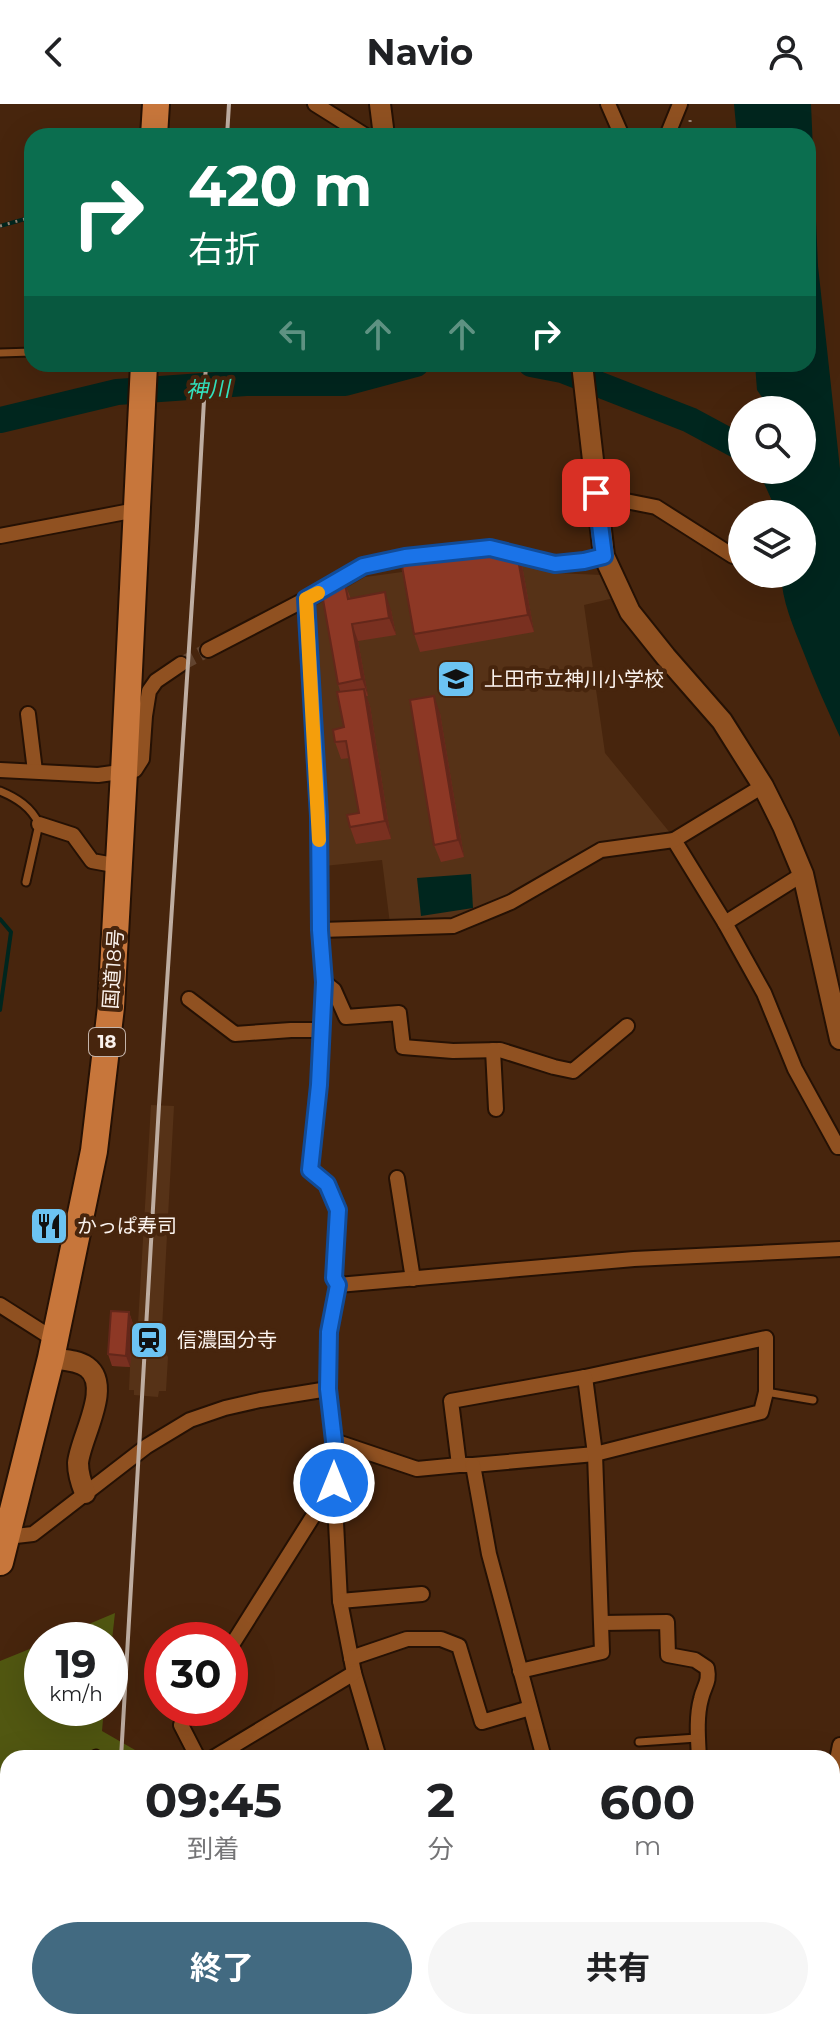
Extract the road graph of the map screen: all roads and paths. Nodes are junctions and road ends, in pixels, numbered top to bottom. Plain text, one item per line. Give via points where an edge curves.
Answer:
1 (156, 104) edge
2 (315, 104) edge
3 (380, 104) edge
4 (608, 104) edge
5 (680, 104) edge
6 (154, 128) edge
7 (353, 128) edge
8 (383, 128) edge
9 (618, 128) edge
10 (670, 128) edge
11 (24, 219) edge
12 (0, 226) edge
13 (24, 352) edge
14 (0, 353) edge
15 (144, 372) edge
16 (583, 372) edge
17 (596, 494) junction
18 (136, 503) junction
19 (0, 536) edge
20 (728, 553) edge
21 (604, 556) junction
22 (306, 599) junction
23 (208, 650) tunnel mouth
24 (181, 664) tunnel mouth
25 (28, 714) dead end
26 (0, 770) edge
27 (35, 771) junction
28 (124, 772) junction
29 (763, 786) junction
30 (0, 791) edge
31 (39, 824) junction
32 (674, 840) junction
33 (119, 866) junction
34 (803, 874) junction
35 (26, 882) dead end
36 (725, 923) junction
37 (320, 930) junction
38 (324, 982) junction
39 (189, 999) dead end
40 (627, 1026) dead end
41 (321, 1030) junction
42 (840, 1039) edge
43 (493, 1050) junction
44 (496, 1109) dead end
45 (840, 1147) edge
46 (397, 1178) dead end
47 (840, 1249) edge
48 (413, 1279) junction
49 (338, 1285) junction
50 (0, 1305) edge
51 (53, 1349) junction
52 (585, 1377) junction
53 (328, 1389) junction
54 (766, 1392) junction
55 (813, 1400) dead end
56 (334, 1441) junction
57 (595, 1454) junction
58 (466, 1465) junction
59 (334, 1483) junction
60 (85, 1493) junction
61 (4, 1536) edge
62 (0, 1562) edge
63 (422, 1594) dead end
64 (340, 1601) junction
65 (246, 1622) edge
66 (602, 1623) junction
67 (353, 1666) junction
68 (520, 1671) junction
69 (530, 1708) junction
70 (182, 1726) edge
71 (698, 1737) junction
72 (639, 1742) dead end
73 (194, 1750) edge
74 (225, 1750) edge
75 (377, 1750) edge
76 (542, 1750) edge
77 (699, 1750) edge

1 - 6 highway
2 - 7 street
3 - 8 street
4 - 9 street
5 - 10 street
11 - 12 path
13 - 14 lane
15 - 18 highway, 国道18号 / 18
16 - 17 street
17 - 20 street via 656,507
17 - 21 street
18 - 19 street
18 - 28 highway, 国道18号 / 18
21 - 22 street via 555,564 490,548 405,557 363,566
21 - 29 street via 630,612 722,721
22 - 23 street
22 - 37 street
24 - 28 street via 149,691 142,759 135,770
25 - 27 street
26 - 27 street
27 - 28 street
28 - 33 highway, 国道18号 / 18
29 - 32 street
29 - 34 street
30 - 31 lane via 25,804
31 - 33 street via 73,835 92,861
31 - 35 lane
32 - 36 street
32 - 37 street via 601,850 511,902 453,926
33 - 51 highway, 国道18号 / 18 via 111,1007 94,1151
34 - 36 street
34 - 42 street
36 - 45 street via 764,993 795,1069
37 - 38 street
38 - 41 street
38 - 43 street via 334,990 346,1017 399,1013 403,1047
39 - 41 street via 235,1034
40 - 43 street via 573,1071
41 - 49 street via 310,1170 327,1184 338,1210
43 - 44 street
46 - 48 street
47 - 48 street via 634,1259
48 - 49 street
49 - 53 street via 329,1332
50 - 51 street
51 - 60 street via 87,1366 98,1388 78,1462
51 - 61 highway, 国道18号 / 18
52 - 54 street via 766,1338
52 - 57 street
52 - 58 street via 451,1401
53 - 56 street
53 - 60 street via 249,1402 190,1420
54 - 55 lane
54 - 57 street via 761,1412
56 - 58 street via 417,1469
56 - 59 street
57 - 58 street
57 - 66 street
58 - 68 street
59 - 64 street
59 - 65 street
60 - 61 street via 33,1534
61 - 62 highway, 国道18号 / 18
63 - 64 street
64 - 67 street
66 - 68 street via 602,1652
66 - 71 street via 667,1622 668,1655 707,1668
67 - 69 street via 407,1639 441,1639 459,1646 482,1722
67 - 74 street
67 - 75 street
68 - 69 street
69 - 76 street
70 - 73 street
71 - 72 lane
71 - 77 street

